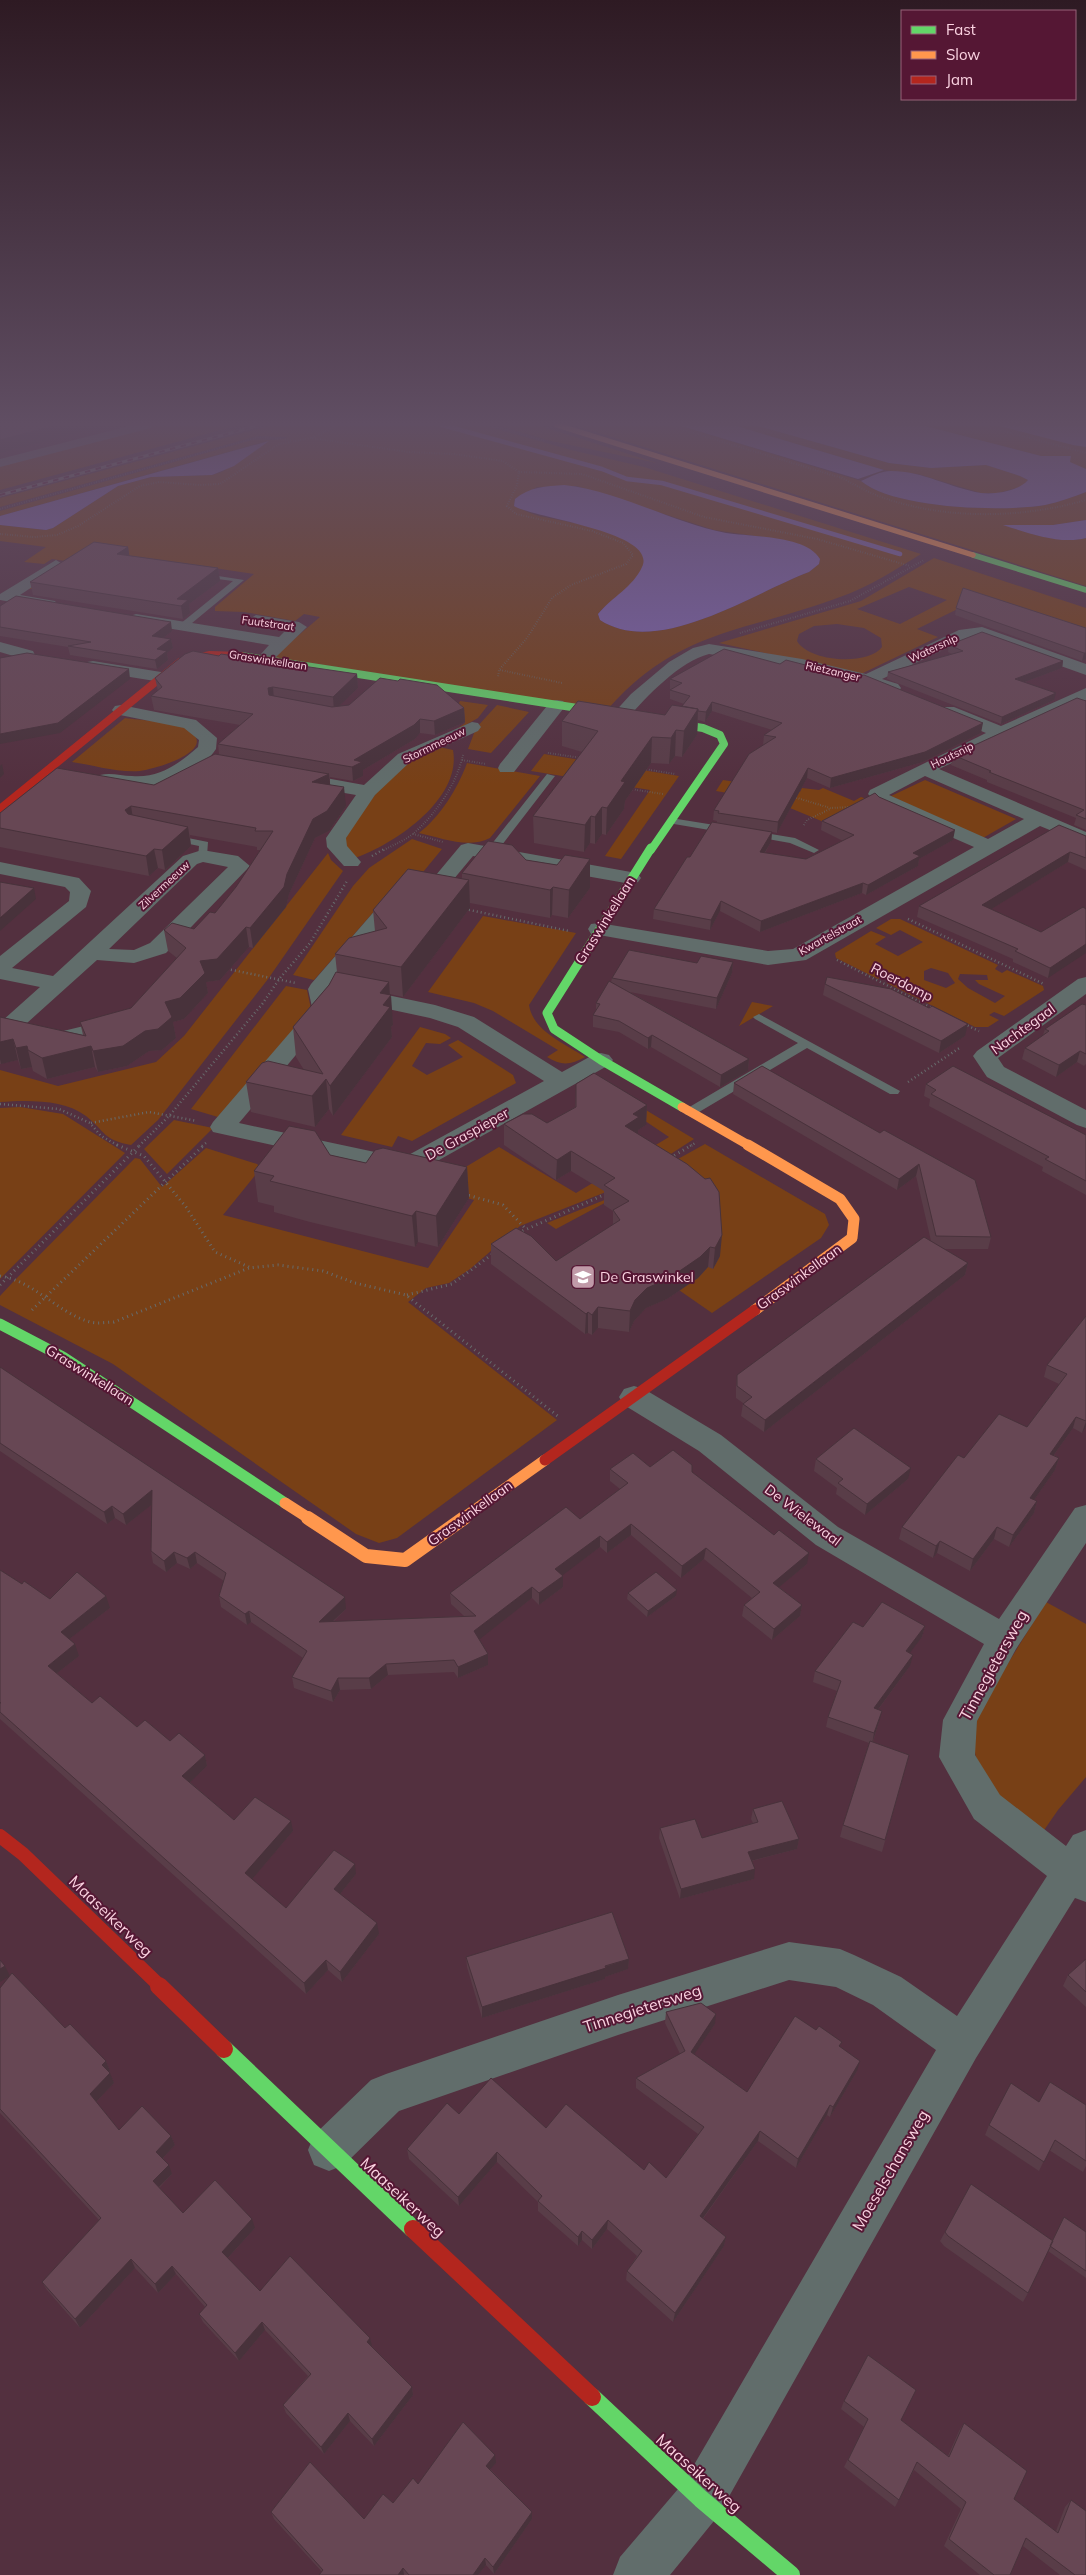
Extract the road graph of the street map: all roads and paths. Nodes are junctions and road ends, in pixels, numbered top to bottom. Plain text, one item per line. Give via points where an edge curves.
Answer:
1 (625, 545) edge
2 (838, 545) edge
3 (942, 545) edge
4 (925, 560) dead end
5 (56, 565) edge
6 (910, 566) junction
7 (196, 574) edge
8 (1086, 590) edge
9 (65, 607) edge
10 (124, 617) edge
11 (183, 626) junction
12 (219, 632) junction
13 (282, 642) junction
14 (0, 647) edge
15 (707, 649) junction
16 (27, 656) junction
17 (0, 657) edge
18 (46, 658) edge
19 (262, 660) junction
20 (75, 663) edge
21 (499, 670) dead end
22 (1086, 670) edge
23 (161, 677) junction
24 (868, 679) junction
25 (903, 693) edge
26 (1086, 693) edge
27 (930, 703) edge
28 (557, 705) junction
29 (121, 710) junction
30 (635, 717) junction
31 (472, 727) joint
32 (1000, 732) junction
33 (523, 748) junction
34 (588, 759) edge
35 (462, 760) junction
36 (193, 761) junction
37 (212, 764) edge
38 (635, 767) edge
39 (507, 768) joint
40 (924, 769) junction
41 (49, 770) junction
42 (271, 774) edge
43 (550, 776) dead end
44 (699, 781) junction
45 (629, 789) edge
46 (368, 791) junction
47 (792, 797) edge
48 (687, 798) junction
49 (885, 801) junction
50 (830, 808) junction
51 (0, 809) edge
52 (1038, 819) junction
53 (671, 821) junction
54 (413, 834) junction
55 (161, 835) edge
56 (1086, 839) edge
57 (792, 840) junction
58 (990, 847) junction
59 (468, 849) junction
60 (814, 850) dead end
61 (491, 852) junction
62 (202, 856) junction
63 (351, 862) junction
64 (0, 868) edge
65 (631, 878) junction
66 (431, 894) junction
67 (882, 906) junction
68 (597, 933) junction
69 (820, 941) junction
70 (92, 953) junction
71 (147, 955) junction
72 (0, 967) edge
73 (165, 968) edge
74 (223, 969) edge
75 (0, 972) edge
76 (280, 978) junction
77 (56, 984) junction
78 (319, 989) junction
79 (1078, 990) edge
80 (939, 1011) edge
81 (132, 1016) edge
82 (759, 1017) dead end
83 (956, 1020) edge
84 (974, 1039) dead end
85 (808, 1043) junction
86 (966, 1044) dead end
87 (601, 1060) junction
88 (562, 1082) junction
89 (894, 1090) joint
90 (0, 1104) edge
91 (690, 1112) junction
92 (170, 1114) junction
93 (1086, 1120) edge
94 (90, 1123) junction
95 (222, 1126) junction
96 (719, 1128) junction
97 (134, 1151) junction
98 (663, 1163) edge
99 (167, 1181) junction
100 (614, 1191) edge
101 (457, 1192) edge
102 (525, 1228) junction
103 (511, 1240) edge
104 (496, 1252) edge
105 (250, 1268) junction
106 (10, 1275) junction
107 (0, 1276) edge
108 (0, 1285) edge
109 (406, 1295) junction
110 (44, 1298) junction
111 (6, 1326) edge
112 (634, 1397) junction
113 (581, 1434) junction
114 (1086, 1517) edge
115 (1004, 1639) junction
116 (0, 1836) edge
117 (1081, 1868) edge
118 (962, 2044) junction
119 (329, 2150) junction
120 (702, 2498) junction
121 (638, 2575) edge
122 (791, 2575) edge

1 - 21 path via 633,555 626,564 571,585 552,598 527,638
2 - 6 path
3 - 8 street
4 - 6 path
5 - 9 street via 6,597
6 - 15 path via 877,589 850,601 751,629
7 - 11 lane via 240,580
10 - 11 street, Fuutstraat
11 - 12 street, Fuutstraat
12 - 13 street, Fuutstraat
12 - 13 street, Fuutstraat via 238,618 300,627
13 - 19 street, Fuutstraat
14 - 16 street
15 - 24 street, Rietzanger via 786,660
15 - 30 street via 675,665 636,697
16 - 17 street
16 - 18 street
19 - 23 street, Graswinkellaan via 225,653 204,654 180,662
19 - 28 street, Graswinkellaan via 376,684
20 - 23 street
22 - 24 street, Watersnip via 982,632 965,633
23 - 29 street, Graswinkellaan
24 - 25 street, Rietzanger
26 - 32 street, Houtsnip
27 - 32 street
28 - 30 street, Graswinkellaan
28 - 33 street
29 - 36 street via 190,724 208,738 207,749
29 - 41 street, Graswinkellaan
30 - 44 street, Graswinkellaan via 703,728 720,734 724,744
31 - 35 path, Stormmeeuw
31 - 46 street, Stormmeeuw via 404,758
32 - 40 street, Houtsnip
33 - 34 path
33 - 39 street
35 - 39 path
35 - 54 path, Stormmeeuw via 460,770 432,814
36 - 37 street
36 - 41 street via 176,775 151,784
38 - 44 path
40 - 49 street via 877,794
40 - 52 street, Houtsnip
41 - 51 street, Graswinkellaan
42 - 46 street
43 - 61 lane
44 - 48 street, Graswinkellaan
45 - 48 path
46 - 63 street, Stormmeeuw via 336,838 337,847
47 - 50 path
48 - 53 street, Graswinkellaan
49 - 50 path via 867,800 852,807
49 - 58 street
50 - 57 path via 807,820
52 - 56 street, Houtsnip
52 - 58 street, Kwartelstraat
53 - 57 lane
53 - 65 street, Graswinkellaan
54 - 59 path
54 - 63 path, Stormmeeuw via 380,853
55 - 62 lane via 204,844
57 - 60 lane
58 - 67 street, Kwartelstraat
59 - 61 street
59 - 66 street
61 - 65 street
62 - 70 street, Zilvermeeuw via 190,860
62 - 71 street, Zilvermeeuw via 231,860 240,866 158,948
63 - 76 path via 354,871 310,943
64 - 72 street via 72,882 80,891 79,903
65 - 68 street, Graswinkellaan
66 - 68 path via 450,904 489,916
66 - 78 street via 405,888
67 - 69 street, Kwartelstraat
67 - 79 path
68 - 69 street, Kwartelstraat via 768,958 798,955
68 - 87 street, Graswinkellaan via 547,1013 554,1029
69 - 80 path, Roerdomp via 833,958
70 - 71 street via 131,958
70 - 77 street, Zilvermeeuw
71 - 73 street
74 - 76 path
75 - 77 street
76 - 92 path via 263,1003
77 - 81 street, Zilvermeeuw via 10,1026 59,1039 126,1023
78 - 88 street via 435,1012 466,1022
78 - 95 street via 323,1008
79 - 93 street, Nachtegaal via 985,1056 995,1072
82 - 85 lane
83 - 84 path via 983,1033
85 - 89 lane
85 - 91 lane
86 - 89 path
87 - 88 street, De Graspieper
87 - 91 street, Graswinkellaan
88 - 95 street, De Graspieper via 404,1166
90 - 94 path via 59,1109
91 - 96 street, Graswinkellaan
92 - 94 path via 149,1112
92 - 97 path
94 - 97 path via 101,1136
95 - 99 path
96 - 98 path
96 - 112 street, Graswinkellaan via 840,1199 854,1219 852,1238
97 - 99 path via 144,1156
97 - 106 path
99 - 105 path via 215,1252
99 - 110 path
100 - 102 path
101 - 102 path via 503,1205
102 - 103 path
104 - 109 path via 452,1284
105 - 109 path via 302,1267
105 - 110 path via 114,1322 92,1323
106 - 107 path
106 - 108 path
106 - 110 path
109 - 113 path
110 - 111 path
111 - 113 street, Graswinkellaan via 63,1357 366,1556 405,1560
112 - 113 street, Graswinkellaan
112 - 115 street, De Wielewaal via 710,1443 827,1536
114 - 115 street, Tinnegietersweg
115 - 117 street, Tinnegietersweg via 960,1720 957,1757 987,1808
116 - 119 street, Maaseikerweg via 23,1854
117 - 118 street, Moeselschansweg
118 - 119 street, Tinnegietersweg via 887,1991 840,1968 789,1961 618,2015 386,2096
118 - 120 street, Moeselschansweg
119 - 120 street, Maaseikerweg
120 - 121 street, Moeselschansweg
120 - 122 street, Maaseikerweg

